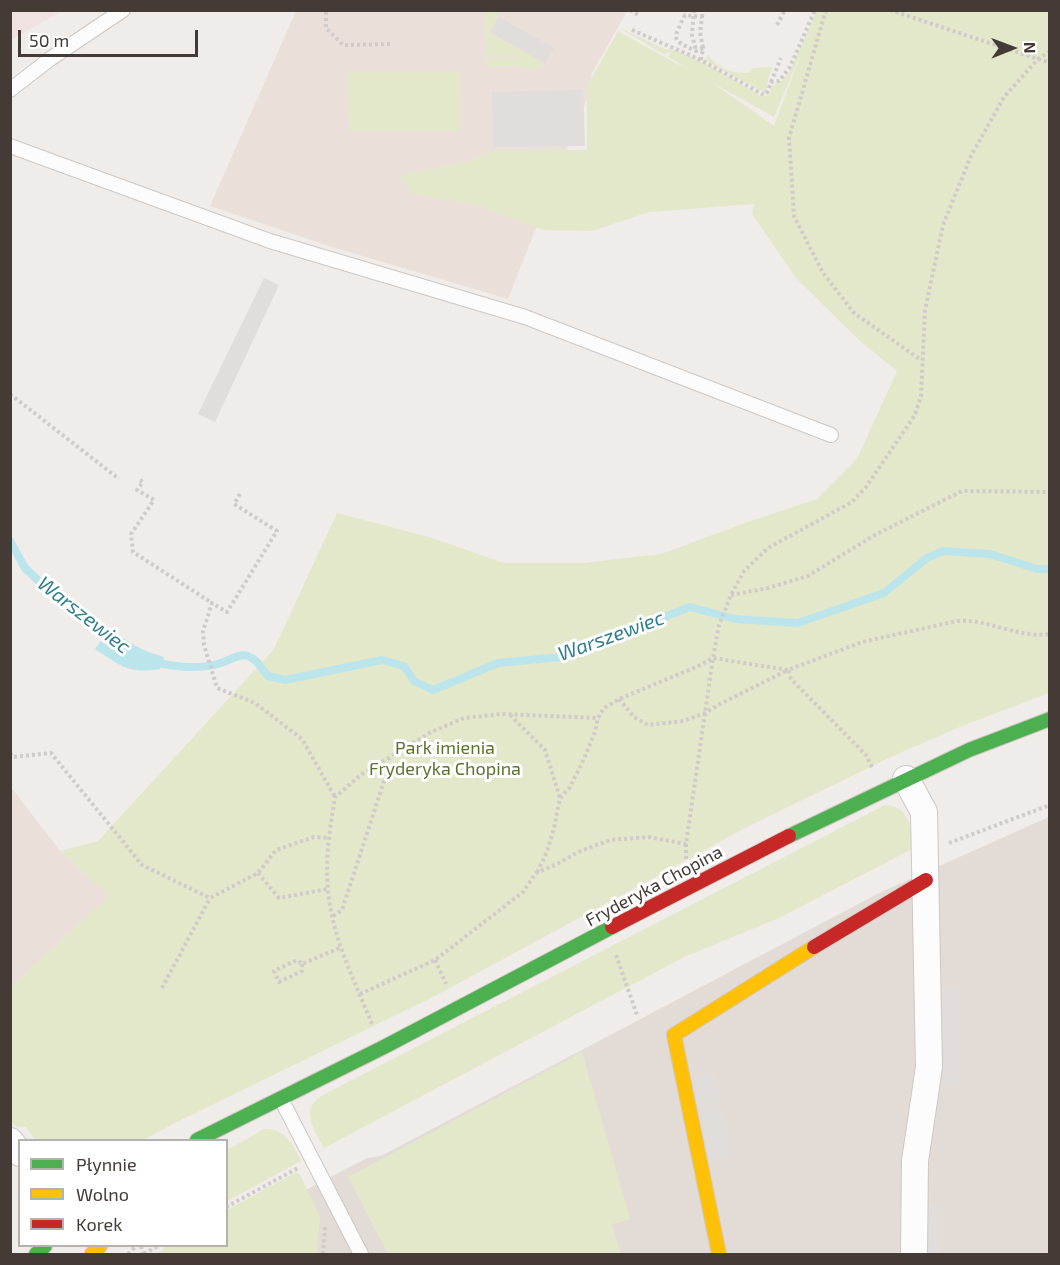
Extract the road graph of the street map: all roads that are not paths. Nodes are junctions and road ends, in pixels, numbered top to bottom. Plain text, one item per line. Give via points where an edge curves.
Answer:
1 (123, 10) edge
2 (10, 90) edge
3 (10, 146) edge
4 (831, 435) dead end
5 (1050, 719) edge
6 (906, 779) junction
7 (926, 880) junction
8 (282, 1100) junction
9 (199, 1139) edge
10 (219, 1139) edge
11 (361, 1254) edge
12 (720, 1254) edge
13 (914, 1254) edge

1 - 2 lane
3 - 4 lane via 270,241 525,316
5 - 6 street, Fryderyka Chopina
6 - 7 street via 924,812
6 - 8 street, Fryderyka Chopina via 756,852
7 - 12 street via 674,1035
7 - 13 street via 929,1067 915,1161
8 - 9 street, Fryderyka Chopina
8 - 10 street, Fryderyka Chopina
8 - 11 lane

